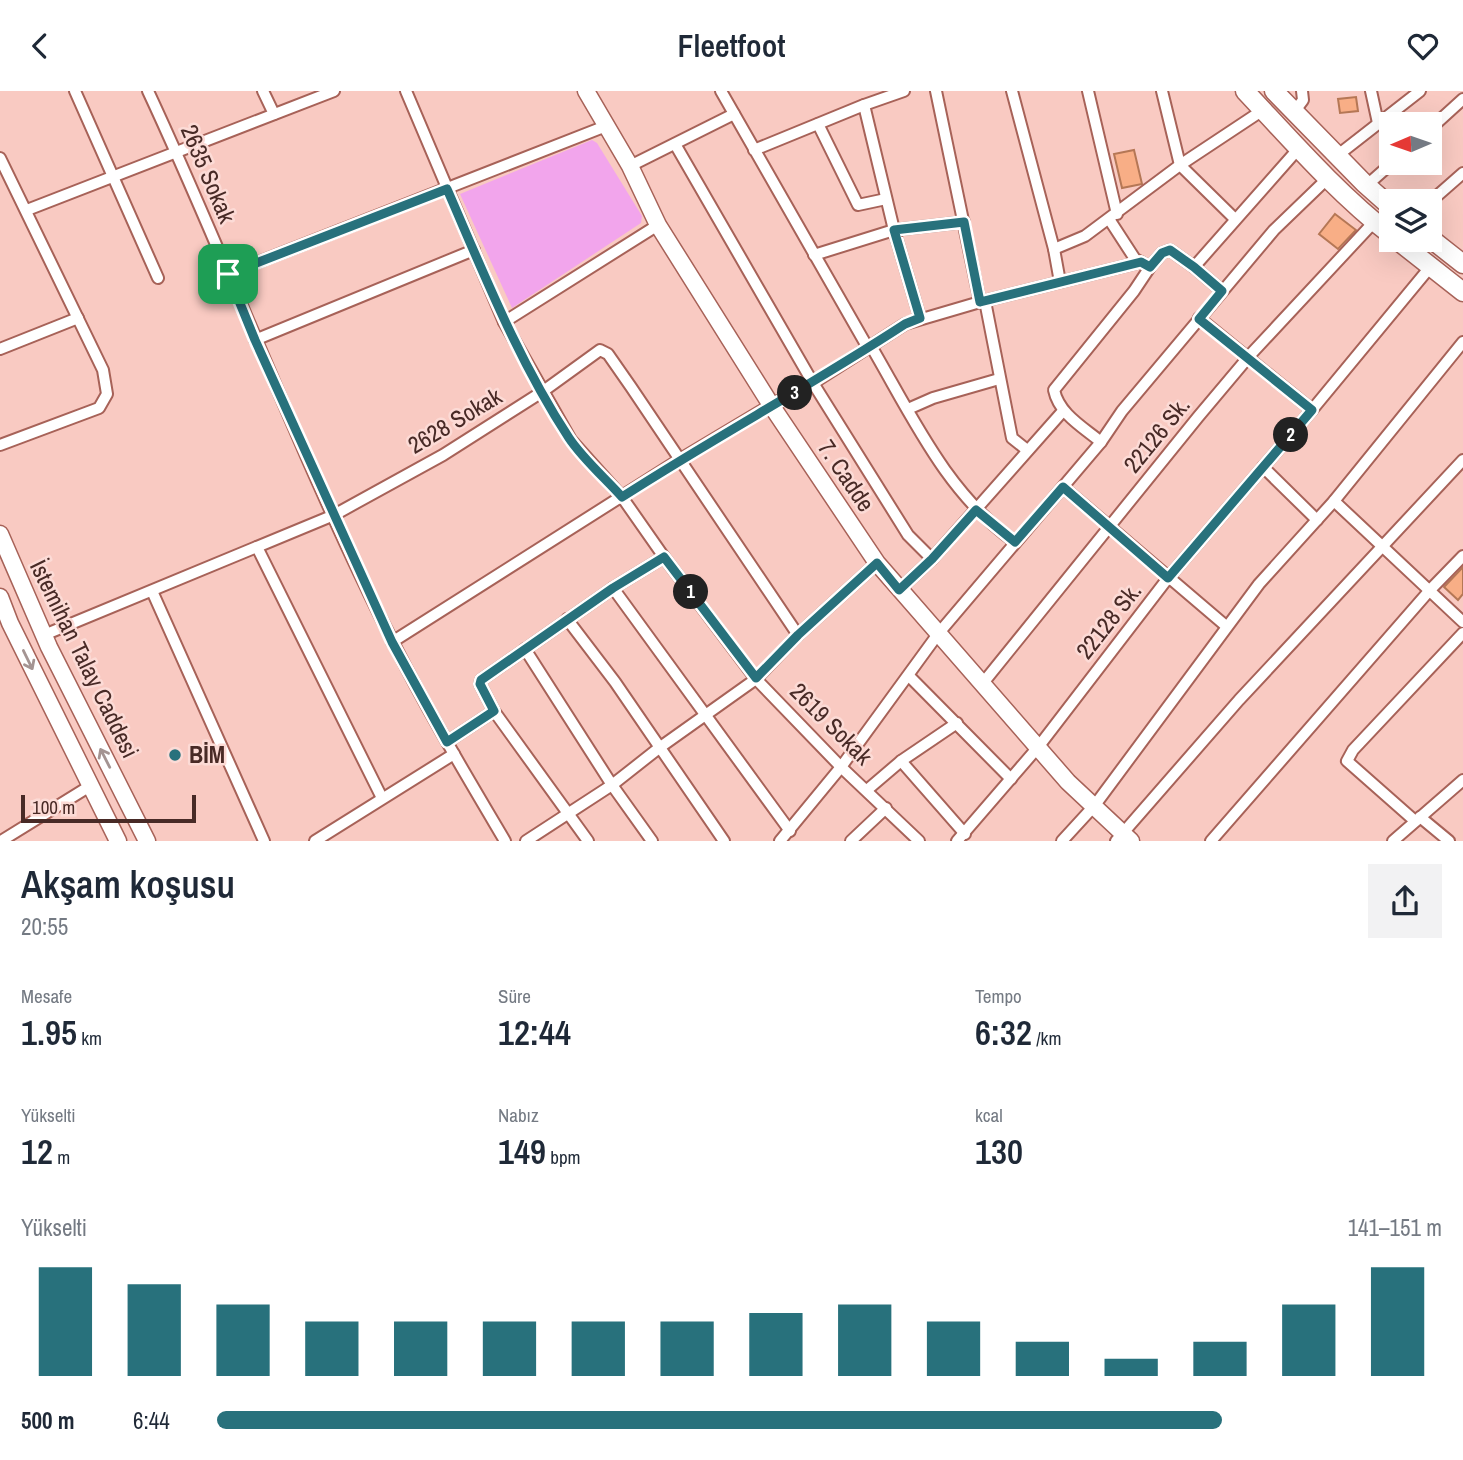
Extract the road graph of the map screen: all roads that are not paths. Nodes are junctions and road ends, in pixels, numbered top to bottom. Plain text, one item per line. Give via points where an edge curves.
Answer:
1 (75, 91) edge
2 (148, 91) edge
3 (263, 91) edge
4 (334, 91) edge
5 (406, 91) edge
6 (586, 91) edge
7 (722, 91) edge
8 (904, 91) edge
9 (936, 91) edge
10 (1012, 91) edge
11 (1088, 91) edge
12 (1162, 91) edge
13 (1245, 91) edge
14 (1274, 91) edge
15 (1302, 91) edge
16 (1371, 91) edge
17 (1420, 91) edge
18 (1463, 99) edge
19 (864, 105) junction
20 (1263, 110) junction
21 (1294, 112) junction
22 (274, 114) junction
23 (734, 114) junction
24 (1442, 118) edge
25 (1378, 123) junction
26 (818, 124) junction
27 (606, 126) junction
28 (675, 143) junction
29 (1300, 148) junction
30 (754, 150) junction
31 (176, 151) junction
32 (1338, 155) junction
33 (0, 157) edge
34 (1180, 165) junction
35 (629, 166) junction
36 (1463, 173) edge
37 (1379, 174) edge
38 (113, 176) junction
39 (1328, 178) junction
40 (1366, 186) junction
41 (447, 189) junction
42 (1442, 191) edge
43 (1379, 197) edge
44 (886, 199) junction
45 (27, 211) junction
46 (1113, 216) junction
47 (1236, 219) junction
48 (964, 222) junction
49 (1374, 222) junction
50 (658, 225) junction
51 (1379, 226) edge
52 (894, 230) junction
53 (1442, 247) edge
54 (1054, 249) junction
55 (474, 250) junction
56 (1413, 252) edge
57 (814, 255) junction
58 (1463, 264) edge
59 (1146, 265) junction
60 (1431, 266) junction
61 (1194, 267) junction
62 (228, 274) junction
63 (158, 278) dead end
64 (1060, 282) junction
65 (1222, 291) junction
66 (1463, 292) edge
67 (983, 301) junction
68 (78, 318) junction
69 (920, 318) junction
70 (1199, 319) junction
71 (505, 323) junction
72 (255, 340) junction
73 (1463, 342) edge
74 (869, 347) junction
75 (0, 349) edge
76 (1247, 359) junction
77 (999, 379) junction
78 (813, 383) junction
79 (542, 392) junction
80 (771, 405) junction
81 (908, 409) junction
82 (1312, 410) junction
83 (1063, 411) junction
84 (1101, 442) junction
85 (0, 445) edge
86 (1027, 450) junction
87 (679, 460) junction
88 (1463, 460) edge
89 (1263, 467) junction
90 (1063, 487) junction
91 (622, 497) junction
92 (1334, 501) junction
93 (976, 510) junction
94 (334, 515) junction
95 (1317, 520) junction
96 (1109, 528) junction
97 (0, 534) edge
98 (1015, 542) junction
99 (257, 547) junction
100 (1381, 547) junction
101 (1463, 556) edge
102 (664, 557) junction
103 (932, 559) junction
104 (877, 563) junction
105 (1168, 578) junction
106 (613, 588) junction
107 (899, 590) junction
108 (1430, 590) junction
109 (152, 591) junction
110 (0, 597) edge
111 (567, 619) junction
112 (1463, 622) edge
113 (1226, 626) junction
114 (5, 627) edge
115 (1463, 633) edge
116 (939, 634) junction
117 (44, 635) junction
118 (798, 635) junction
119 (392, 642) junction
120 (525, 649) junction
121 (909, 676) junction
122 (756, 678) junction
123 (983, 683) junction
124 (494, 711) junction
125 (704, 716) junction
126 (957, 723) junction
127 (447, 742) junction
128 (1039, 746) junction
129 (659, 748) junction
130 (454, 754) junction
131 (901, 761) junction
132 (841, 767) junction
133 (1011, 779) junction
134 (1463, 780) edge
135 (612, 785) junction
136 (90, 786) junction
137 (867, 790) junction
138 (382, 799) junction
139 (1095, 805) junction
140 (886, 809) junction
141 (569, 813) junction
142 (1418, 819) junction
143 (790, 831) junction
144 (961, 837) edge
145 (1124, 838) edge
146 (1, 841) edge
147 (118, 841) edge
148 (147, 841) edge
149 (264, 841) edge
150 (315, 841) edge
151 (505, 841) edge
152 (526, 841) edge
153 (588, 841) edge
154 (652, 841) edge
155 (724, 841) edge
156 (780, 841) edge
157 (851, 841) edge
158 (919, 841) edge
159 (1062, 841) edge
160 (1211, 841) edge
161 (1393, 841) edge
162 (1449, 841) edge

1 - 38 street
2 - 31 street, 2635 Sokak
3 - 22 street
4 - 22 street
5 - 41 street, 2619 Sokak
6 - 27 street, 7. Cadde
7 - 23 street
8 - 19 street
9 - 48 street
10 - 54 street
11 - 46 street
12 - 34 street
13 - 20 main road
14 - 21 main road
15 - 21 street via 1303,100
16 - 25 street
17 - 25 street
18 - 24 street
19 - 26 street
19 - 44 street
20 - 29 main road
20 - 34 street
21 - 32 main road
22 - 31 street
23 - 28 street
23 - 30 street
25 - 32 street
26 - 30 street
26 - 44 street via 858,205
27 - 35 street, 7. Cadde
27 - 41 street
28 - 35 street
28 - 78 street
29 - 39 main road
29 - 47 street
30 - 57 street
31 - 38 street
31 - 62 street, 2635 Sokak
32 - 40 main road
33 - 45 street
34 - 46 street
34 - 47 street
35 - 50 street, 7. Cadde
36 - 42 street
37 - 40 street
38 - 45 street
38 - 63 street
39 - 49 main road
39 - 65 street via 1274,230
40 - 43 main road
41 - 55 street, 2619 Sokak
41 - 62 street
44 - 52 street
45 - 68 street
46 - 54 street via 1085,236
46 - 59 street via 1135,259
47 - 61 street
48 - 52 street
48 - 67 street
49 - 51 main road
49 - 76 street, 22126 Sk.
50 - 71 street
50 - 80 street, 7. Cadde
52 - 57 street
52 - 69 street
53 - 58 main road
54 - 64 street
55 - 71 street, 2619 Sokak
55 - 72 street
56 - 60 main road
57 - 74 street
59 - 61 street via 1170,250
59 - 64 street
59 - 83 street via 1134,291 1054,390
60 - 66 main road
60 - 82 street, 22128 Sk.
61 - 65 street
62 - 72 street, 2635 Sokak
64 - 67 street
65 - 70 street
67 - 69 street
67 - 77 street
68 - 75 street
68 - 85 street via 103,370 107,394 99,408
69 - 74 street
70 - 76 street
70 - 84 street
71 - 79 street, 2619 Sokak
72 - 94 street, 2635 Sokak
73 - 92 street
74 - 78 street
74 - 81 street
76 - 82 street
76 - 96 street, 22126 Sk.
77 - 81 street
77 - 86 street via 1012,437
78 - 80 street
78 - 103 street via 908,535
79 - 87 street, 2628 Sokak via 600,350 608,354
79 - 91 street, 2619 Sokak via 571,440
79 - 94 street, 2628 Sokak via 443,455
80 - 87 street
80 - 104 street, 7. Cadde
81 - 93 street
82 - 89 street, 22128 Sk.
83 - 84 street
83 - 86 street
84 - 90 street
86 - 93 street
87 - 91 street
87 - 118 street, 2628 Sokak
88 - 100 street
89 - 95 street
89 - 105 street, 22128 Sk.
90 - 96 street
90 - 98 street
91 - 102 street, 2619 Sokak
91 - 119 street
92 - 95 street
92 - 100 street
93 - 98 street
93 - 103 street
94 - 99 street, 2628 Sokak
94 - 119 street, 2635 Sokak
95 - 113 street
96 - 105 street
96 - 123 street, 22126 Sk.
97 - 117 street, İstemihan Talay Caddesi
98 - 116 street
99 - 109 street, 2628 Sokak
99 - 138 street
100 - 108 street
100 - 145 street via 1239,700
101 - 108 street
102 - 106 street
102 - 122 street, 2619 Sokak
103 - 107 street
104 - 107 street, 7. Cadde
104 - 118 street
105 - 113 street
105 - 128 street, 22128 Sk.
106 - 111 street
106 - 125 street
107 - 116 street, 7. Cadde
108 - 112 street
108 - 160 street
109 - 117 street, 2628 Sokak
109 - 149 street
110 - 114 street, İstemihan Talay Caddesi
111 - 120 street
111 - 129 street
113 - 139 street
114 -> 136 street, İstemihan Talay Caddesi
115 - 142 street via 1347,761
116 - 121 street
116 - 123 street, 7. Cadde
148 -> 117 street, İstemihan Talay Caddesi
118 - 122 street
119 - 127 street, 2635 Sokak
120 - 124 street via 481,680
120 - 135 street
121 - 126 street
121 - 132 street
122 - 125 street
122 - 132 street, 2619 Sokak
123 - 128 street, 7. Cadde
124 - 127 street
124 - 141 street
125 - 129 street
125 - 143 street
126 - 131 street
126 - 133 street
127 - 130 street, 2635 Sokak
128 - 133 street, 22128 Sk.
128 - 139 street, 7. Cadde via 1068,782
129 - 135 street
129 - 155 street
130 - 138 street
130 - 151 street, 2635 Sokak
131 - 137 street
131 - 144 street
132 - 137 street, 2619 Sokak
132 - 143 street
133 - 144 street, 22128 Sk.
134 - 142 street
135 - 141 street
135 - 154 street
136 - 146 street
136 - 147 street, İstemihan Talay Caddesi
137 - 140 street, 2619 Sokak
138 - 150 street
139 - 145 street, 7. Cadde
139 - 159 street
140 - 157 street
140 - 158 street, 2619 Sokak
141 - 152 street
141 - 153 street
142 - 161 street
142 - 162 street
143 - 156 street

